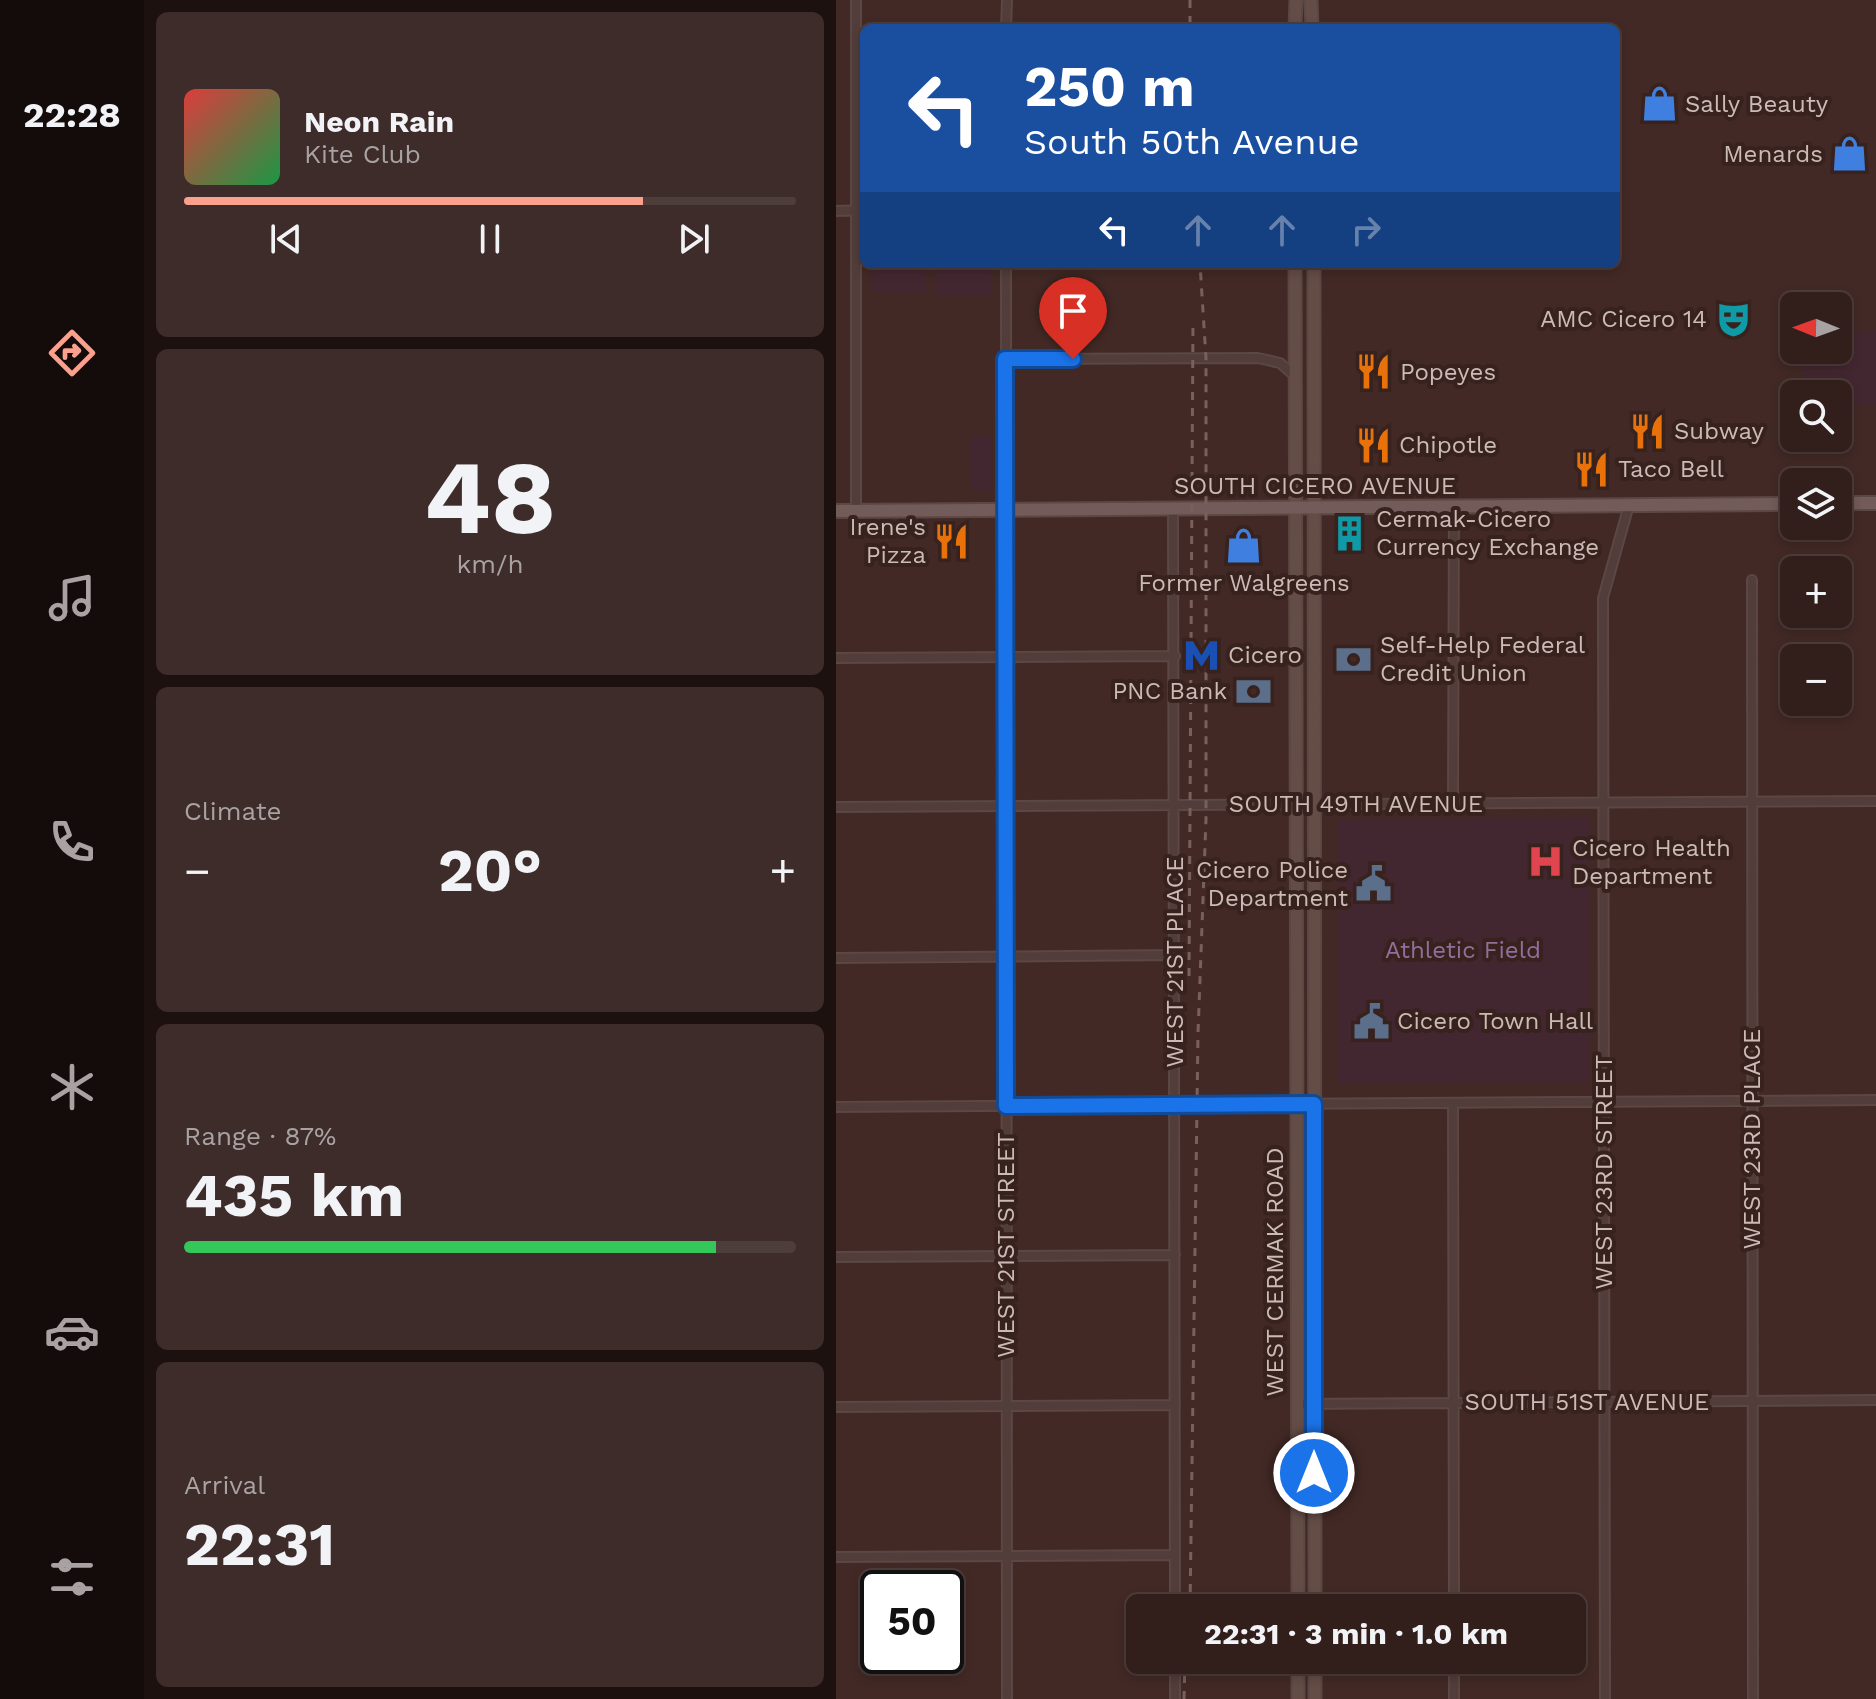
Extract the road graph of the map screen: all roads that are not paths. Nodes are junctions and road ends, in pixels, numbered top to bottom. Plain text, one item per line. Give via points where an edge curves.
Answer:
1 (856, 0) edge
2 (1007, 0) edge
3 (1296, 0) edge
4 (1311, 0) edge
5 (1006, 24) edge
6 (1295, 24) edge
7 (1312, 24) edge
8 (860, 210) edge
9 (836, 211) edge
10 (1006, 268) edge
11 (1295, 268) edge
12 (1314, 268) edge
13 (1005, 359) junction
14 (1295, 376) junction
15 (1852, 503) edge
16 (1876, 503) edge
17 (1780, 504) edge
18 (1629, 505) junction
19 (1454, 507) junction
20 (1296, 508) junction
21 (1313, 508) junction
22 (1173, 509) junction
23 (1005, 510) junction
24 (836, 511) edge
25 (856, 511) junction
26 (1752, 580) dead end
27 (1175, 656) junction
28 (1005, 657) junction
29 (836, 658) edge
30 (1876, 801) edge
31 (1752, 802) junction
32 (1297, 804) junction
33 (1314, 804) junction
34 (1453, 804) junction
35 (1602, 804) junction
36 (1175, 805) junction
37 (1005, 806) junction
38 (836, 807) edge
39 (1175, 955) junction
40 (1006, 957) junction
41 (836, 958) edge
42 (1876, 1100) edge
43 (1752, 1101) junction
44 (1604, 1102) junction
45 (1453, 1103) junction
46 (1297, 1104) junction
47 (1314, 1104) junction
48 (1175, 1105) junction
49 (1006, 1106) junction
50 (836, 1107) edge
51 (1175, 1255) junction
52 (1006, 1256) junction
53 (836, 1257) edge
54 (1876, 1400) edge
55 (1753, 1401) junction
56 (1605, 1402) junction
57 (1453, 1403) junction
58 (1297, 1404) junction
59 (1314, 1404) junction
60 (1175, 1405) junction
61 (1007, 1406) junction
62 (836, 1407) edge
63 (1175, 1555) junction
64 (1007, 1556) junction
65 (836, 1557) edge
66 (1175, 1594) edge
67 (1298, 1594) edge
68 (1315, 1594) edge
69 (1454, 1594) edge
70 (1175, 1674) edge
71 (1298, 1674) edge
72 (1315, 1674) edge
73 (1454, 1674) edge
74 (1007, 1699) edge
75 (1175, 1699) edge
76 (1298, 1699) edge
77 (1315, 1699) edge
78 (1454, 1699) edge
79 (1605, 1699) edge
80 (1753, 1699) edge

1 - 8 street
2 - 5 street
3 - 6 main road
4 - 7 main road
8 - 9 street
8 - 25 street
10 - 13 street, WEST 21ST STREET
11 - 14 main road, WEST CERMAK ROAD
12 - 21 main road, WEST CERMAK ROAD
13 - 14 street via 1258,358 1280,363
13 - 23 street, WEST 21ST STREET
14 - 20 main road, WEST CERMAK ROAD
15 - 16 main road
17 - 18 main road, SOUTH CICERO AVENUE
18 - 19 main road, SOUTH CICERO AVENUE
18 - 35 street, WEST 23RD STREET via 1603,598
19 - 21 main road, SOUTH CICERO AVENUE
19 - 34 street
20 - 21 main road, SOUTH CICERO AVENUE
20 - 22 main road, SOUTH CICERO AVENUE
20 - 32 main road, WEST CERMAK ROAD
21 - 33 main road, WEST CERMAK ROAD
22 - 23 main road, SOUTH CICERO AVENUE
22 - 27 street, WEST 21ST PLACE
23 - 25 main road, SOUTH CICERO AVENUE
23 - 28 street, WEST 21ST STREET
24 - 25 main road, SOUTH CICERO AVENUE
26 - 31 street, WEST 23RD PLACE
27 - 28 street
27 - 36 street, WEST 21ST PLACE
28 - 29 street
28 - 37 street, WEST 21ST STREET
30 - 31 street, SOUTH 49TH AVENUE
31 - 35 street, SOUTH 49TH AVENUE
31 - 43 street, WEST 23RD PLACE
32 - 33 street, SOUTH 49TH AVENUE
32 - 36 street, SOUTH 49TH AVENUE
32 - 46 main road, WEST CERMAK ROAD
33 - 34 street, SOUTH 49TH AVENUE
33 - 47 main road, WEST CERMAK ROAD
34 - 35 street, SOUTH 49TH AVENUE
35 - 44 street, WEST 23RD STREET
36 - 37 street, SOUTH 49TH AVENUE
36 - 39 street, WEST 21ST PLACE
37 - 38 street, SOUTH 49TH AVENUE
37 - 40 street, WEST 21ST STREET
39 - 40 street
39 - 48 street, WEST 21ST PLACE
40 - 41 street
40 - 49 street, WEST 21ST STREET
42 - 43 street
43 - 44 street
43 - 55 street, WEST 23RD PLACE
44 - 45 street
44 - 56 street, WEST 23RD STREET
45 - 47 street
45 - 57 street
46 - 47 street
46 - 48 street
46 - 58 main road, WEST CERMAK ROAD
47 - 59 main road, WEST CERMAK ROAD
48 - 49 street
48 - 51 street, WEST 21ST PLACE
49 - 50 street
49 - 52 street, WEST 21ST STREET
51 - 52 street
51 - 60 street, WEST 21ST PLACE
52 - 53 street
52 - 61 street, WEST 21ST STREET
54 - 55 street, SOUTH 51ST AVENUE
55 - 56 street, SOUTH 51ST AVENUE
55 - 80 street, WEST 23RD PLACE
56 - 57 street, SOUTH 51ST AVENUE
56 - 79 street, WEST 23RD STREET
57 - 59 street, SOUTH 51ST AVENUE
57 - 69 street
58 - 59 street, SOUTH 51ST AVENUE
58 - 67 main road, WEST CERMAK ROAD
59 - 68 main road, WEST CERMAK ROAD
60 - 61 street
60 - 63 street, WEST 21ST PLACE
61 - 62 street
61 - 64 street, WEST 21ST STREET
63 - 64 street
63 - 66 street, WEST 21ST PLACE
64 - 65 street
64 - 74 street, WEST 21ST STREET
70 - 75 street
71 - 76 main road
72 - 77 main road
73 - 78 street

